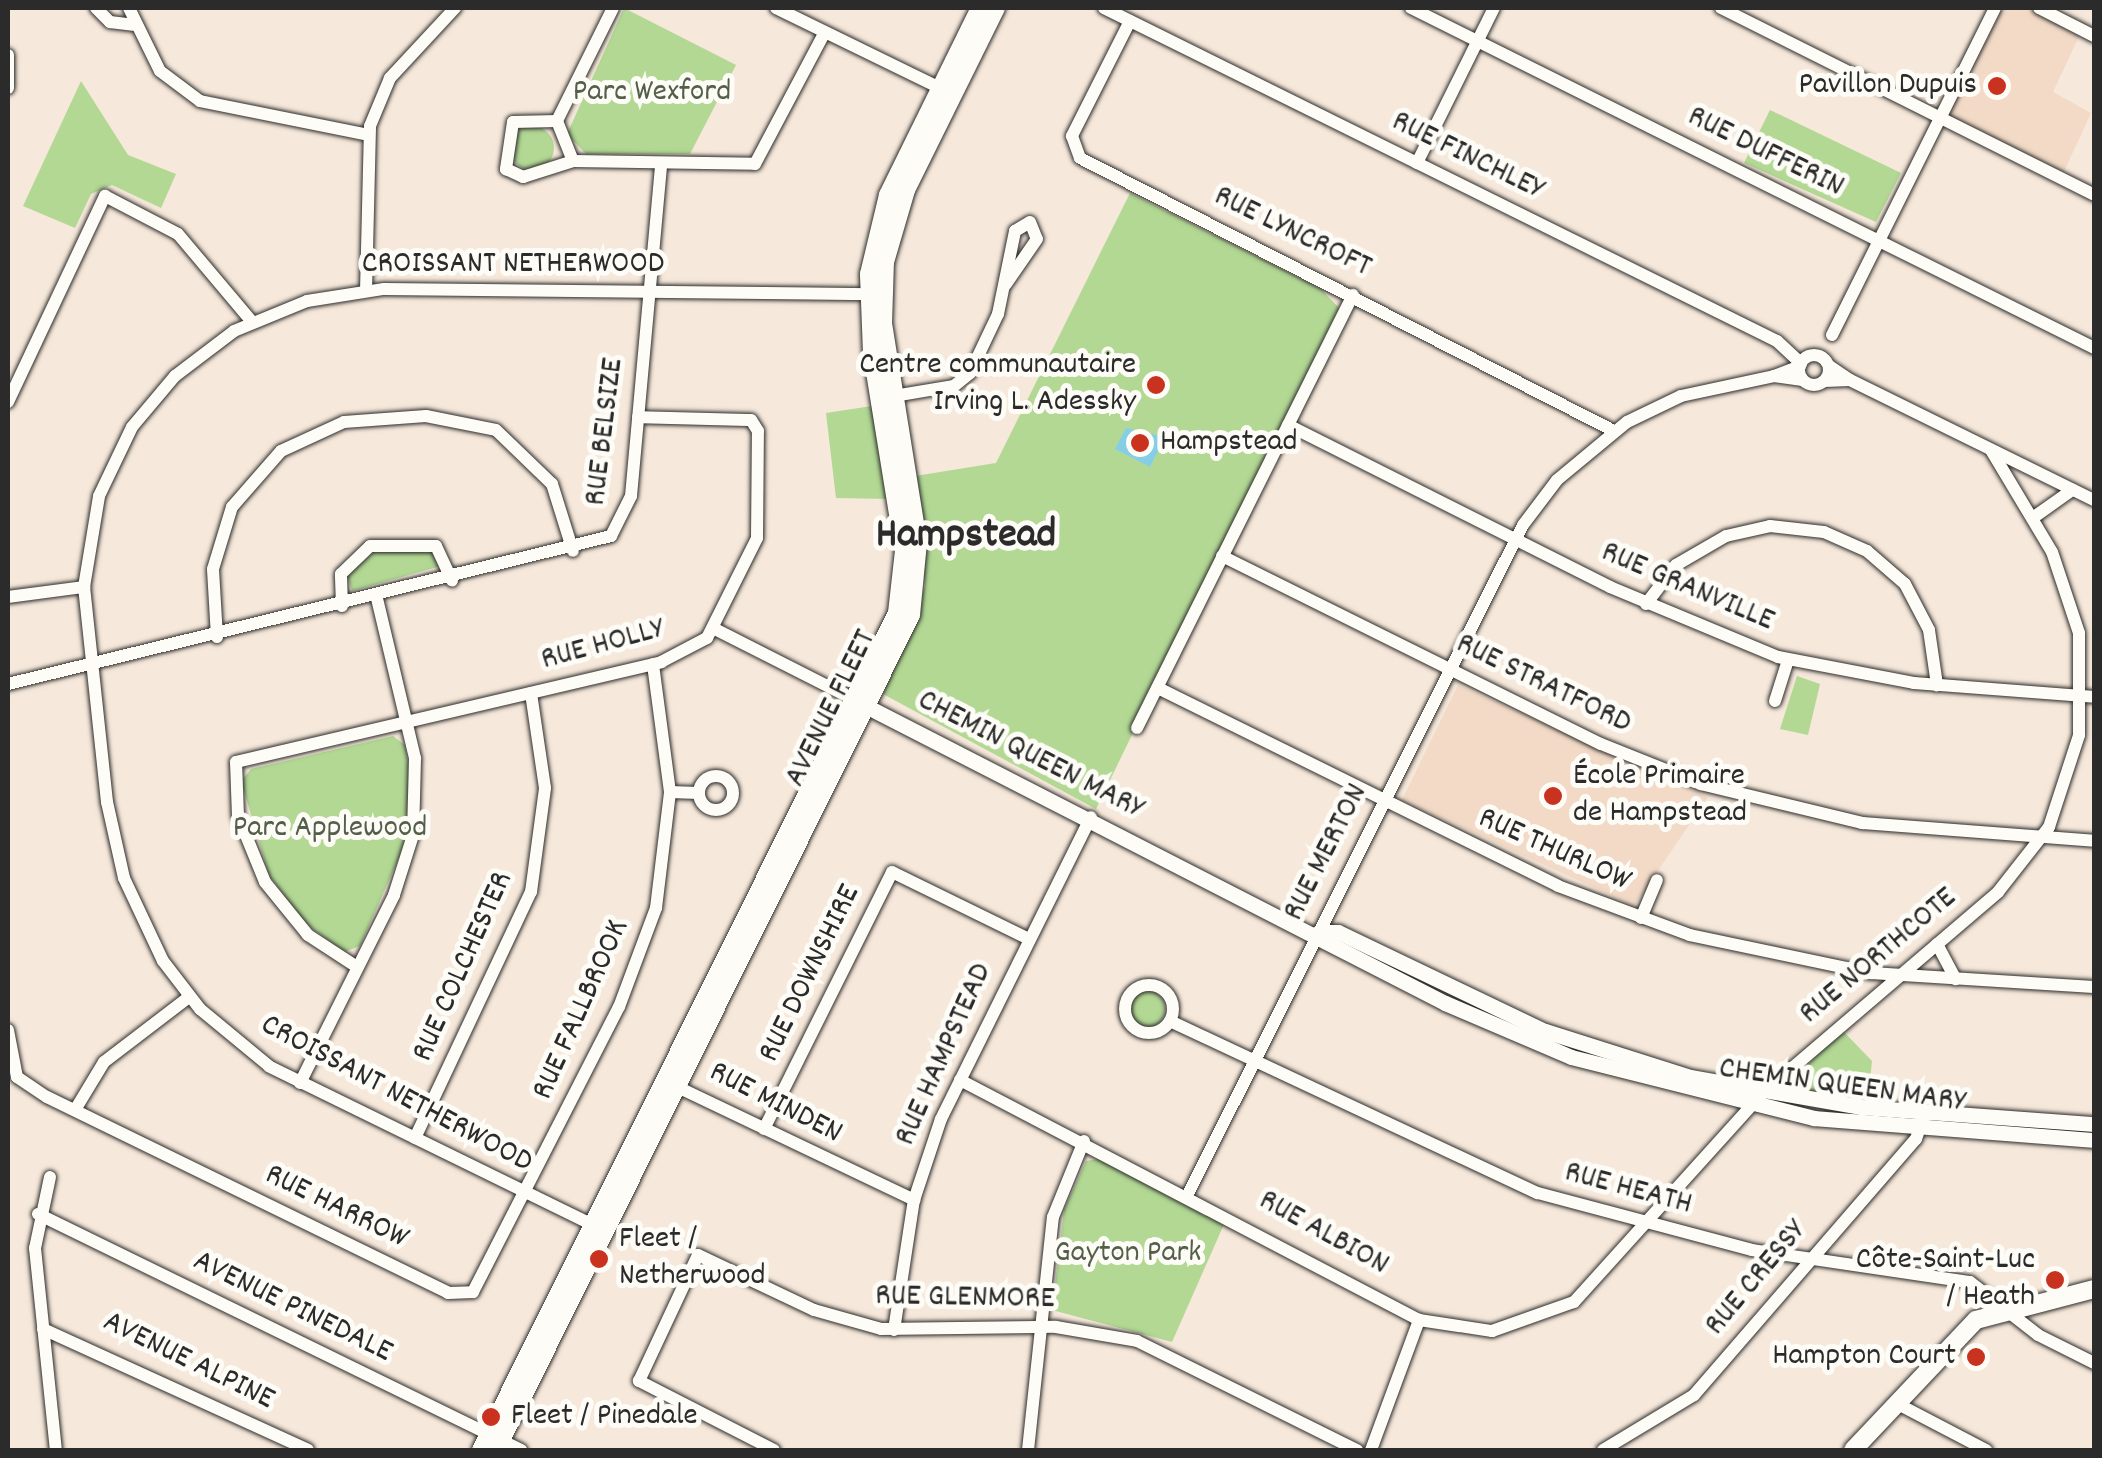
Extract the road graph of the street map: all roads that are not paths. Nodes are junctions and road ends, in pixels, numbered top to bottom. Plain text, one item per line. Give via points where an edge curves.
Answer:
1 (96, 8) edge
2 (129, 8) edge
3 (455, 8) edge
4 (613, 8) edge
5 (776, 8) edge
6 (980, 8) edge
7 (996, 8) edge
8 (1104, 8) edge
9 (1411, 8) edge
10 (1494, 8) edge
11 (1721, 8) edge
12 (1996, 8) edge
13 (2039, 8) edge
14 (1130, 20) junction
15 (133, 25) junction
16 (824, 32) junction
17 (2094, 36) edge
18 (1478, 41) junction
19 (8, 54) edge
20 (8, 88) edge
21 (946, 92) junction
22 (1940, 118) junction
23 (557, 121) junction
24 (369, 135) junction
25 (572, 161) junction
26 (1417, 163) junction
27 (661, 165) junction
28 (2094, 195) edge
29 (1879, 240) junction
30 (1006, 284) dead end
31 (366, 290) junction
32 (650, 291) junction
33 (875, 294) junction
34 (1353, 295) junction
35 (252, 322) junction
36 (1832, 335) junction
37 (2094, 348) edge
38 (1828, 364) junction
39 (1804, 366) junction
40 (1850, 380) junction
41 (1824, 381) junction
42 (887, 398) junction
43 (8, 402) edge
44 (638, 417) junction
45 (1288, 426) junction
46 (1614, 431) junction
47 (1991, 450) junction
48 (2072, 490) junction
49 (2094, 500) edge
50 (2034, 517) junction
51 (1516, 539) junction
52 (573, 551) junction
53 (1222, 556) junction
54 (452, 580) junction
55 (84, 587) junction
56 (8, 597) edge
57 (378, 598) junction
58 (1646, 604) junction
59 (342, 606) junction
60 (716, 630) junction
61 (217, 636) junction
62 (1788, 660) junction
63 (653, 664) junction
64 (91, 667) junction
65 (1450, 670) junction
66 (8, 684) edge
67 (1937, 685) junction
68 (1158, 688) junction
69 (531, 693) junction
70 (2089, 696) edge
71 (1775, 701) dead end
72 (861, 703) junction
73 (407, 722) junction
74 (1137, 728) dead end
75 (670, 792) junction
76 (699, 793) dead end
77 (1385, 800) junction
78 (1090, 817) junction
79 (2040, 838) junction
80 (2094, 841) edge
81 (1657, 880) dead end
82 (1640, 918) junction
83 (1319, 932) junction
84 (1029, 939) junction
85 (1937, 944) junction
86 (357, 967) junction
87 (1896, 976) junction
88 (1956, 979) junction
89 (2094, 987) edge
90 (189, 997) junction
91 (1170, 1021) dead end
92 (8, 1030) edge
93 (1541, 1038) junction
94 (1254, 1062) junction
95 (960, 1080) junction
96 (300, 1083) junction
97 (671, 1084) junction
98 (1762, 1093) junction
99 (1749, 1107) junction
100 (76, 1110) junction
101 (1922, 1121) junction
102 (2094, 1124) edge
103 (764, 1129) junction
104 (414, 1138) junction
105 (2094, 1140) edge
106 (1084, 1141) junction
107 (50, 1177) dead end
108 (1188, 1192) junction
109 (526, 1194) junction
110 (914, 1200) junction
111 (38, 1214) junction
112 (1646, 1225) junction
113 (598, 1228) junction
114 (1808, 1258) junction
115 (2094, 1289) edge
116 (2005, 1306) junction
117 (1420, 1320) junction
118 (1040, 1326) junction
119 (44, 1329) junction
120 (894, 1330) junction
121 (2094, 1364) edge
122 (1896, 1403) junction
123 (492, 1444) edge
124 (56, 1450) edge
125 (308, 1450) edge
126 (521, 1450) edge
127 (774, 1450) edge
128 (1028, 1450) edge
129 (1357, 1450) edge
130 (1370, 1450) edge
131 (1603, 1450) edge
132 (1853, 1450) edge
133 (1986, 1450) edge

1 - 15 street via 110,22
2 - 15 street
3 - 24 street via 390,78
4 - 23 street
5 - 16 street
6 - 21 main road, AVENUE FLEET
7 - 21 main road, AVENUE FLEET
8 - 14 street, RUE FINCHLEY
9 - 18 street, RUE DUFFERIN
10 - 18 street
11 - 22 street
12 - 22 street
13 - 17 street
14 - 26 street, RUE FINCHLEY
14 - 34 street, RUE LYNCROFT via 1075,129 1075,152
15 - 24 street via 160,71 212,107
16 - 21 street
16 - 27 street via 755,164
18 - 26 street
18 - 29 street, RUE DUFFERIN
19 - 20 street
21 - 33 main road, AVENUE FLEET via 899,206
22 - 28 street
22 - 29 street
23 - 25 street
23 - 25 street via 513,122 506,169 523,177
24 - 31 street
25 - 27 street
26 - 39 street, RUE FINCHLEY via 1777,340
27 - 32 street, RUE BELSIZE
29 - 36 street
29 - 37 street, RUE DUFFERIN
30 - 42 street via 963,381
31 - 32 street, CROISSANT NETHERWOOD
31 - 35 street, CROISSANT NETHERWOOD
32 - 33 street, CROISSANT NETHERWOOD
32 - 44 street, RUE BELSIZE
33 - 42 main road, AVENUE FLEET
34 - 45 street
34 - 46 street, RUE LYNCROFT
35 - 43 street via 178,234 105,196
35 - 55 street, CROISSANT NETHERWOOD via 184,368 132,427 98,496
36 - 38 street
36 - 39 street
38 - 39 street, RUE FINCHLEY
38 - 40 street
38 - 41 street
39 - 41 street
39 - 46 street, RUE MERTON via 1680,396
40 - 41 street
40 - 47 street
42 - 72 main road, AVENUE FLEET via 918,582
44 - 52 street, RUE BELSIZE via 626,517 607,539
44 - 60 street via 744,420 758,431 757,538
45 - 51 street, RUE GRANVILLE
45 - 53 street
46 - 51 street, RUE MERTON via 1557,480
47 - 48 street
47 - 50 street, RUE NORTHCOTE
48 - 49 street
48 - 50 street
50 - 70 street, RUE NORTHCOTE via 2072,600
51 - 58 street, RUE GRANVILLE
51 - 65 street, RUE MERTON
52 - 54 street, RUE BELSIZE
52 - 61 street via 552,484 496,430 426,416 344,422 281,451 232,507 213,569
53 - 65 street, RUE STRATFORD
53 - 68 street
54 - 57 street, RUE BELSIZE
54 - 59 street via 436,546 370,546 341,574
55 - 56 street
55 - 64 street, CROISSANT NETHERWOOD
57 - 59 street, RUE BELSIZE
57 - 73 street
58 - 62 street, RUE GRANVILLE
58 - 67 street via 1676,565 1726,536 1770,526 1824,532 1867,551 1905,584 1929,630
59 - 61 street, RUE BELSIZE
60 - 63 street, RUE HOLLY
60 - 72 street, CHEMIN QUEEN MARY
61 - 64 street, RUE BELSIZE
62 - 67 street, RUE GRANVILLE
62 - 71 street
63 - 69 street, RUE HOLLY
63 - 75 street, RUE FALLBROOK
64 - 66 street, RUE BELSIZE
64 - 90 street, CROISSANT NETHERWOOD via 124,878
65 - 77 street, RUE MERTON
65 - 79 street, RUE STRATFORD via 1640,762 1754,800 1894,828
67 - 70 street, RUE GRANVILLE
68 - 74 street
68 - 77 street, RUE THURLOW
69 - 73 street, RUE HOLLY
69 - 104 street, RUE COLCHESTER via 545,788 534,881
70 - 79 street, RUE NORTHCOTE via 2071,766
72 - 78 street, CHEMIN QUEEN MARY
72 - 97 main road, AVENUE FLEET
73 - 86 street via 413,835
73 - 86 street, RUE HOLLY via 236,762 233,776 245,842 275,899 318,944
75 - 76 street
75 - 109 street, RUE FALLBROOK via 660,890 639,961
77 - 82 street, RUE THURLOW
77 - 83 street, RUE MERTON
78 - 83 street, CHEMIN QUEEN MARY
78 - 84 street, RUE HAMPSTEAD
79 - 80 street, RUE STRATFORD
79 - 85 street, RUE NORTHCOTE via 1998,892
81 - 82 street
82 - 87 street, RUE THURLOW via 1739,948
83 - 93 street, CHEMIN QUEEN MARY via 1329,945
83 - 94 street, RUE MERTON
84 - 95 street, RUE HAMPSTEAD
84 - 103 street, RUE DOWNSHIRE via 892,872
85 - 87 street, RUE NORTHCOTE
85 - 88 street
86 - 96 street
87 - 88 street, RUE THURLOW
87 - 98 street, RUE NORTHCOTE
88 - 89 street, RUE THURLOW
90 - 96 street, CROISSANT NETHERWOOD
90 - 100 street via 104,1062
91 - 94 street, RUE HEATH
92 - 100 street via 17,1077
93 - 98 street, CHEMIN QUEEN MARY
93 - 99 street, CHEMIN QUEEN MARY
94 - 108 street, RUE MERTON
94 - 112 street, RUE HEATH via 1479,1171
95 - 106 street, RUE ALBION
95 - 110 street, RUE HAMPSTEAD
96 - 104 street, CROISSANT NETHERWOOD
97 - 103 street, RUE MINDEN
97 - 113 main road, AVENUE FLEET
98 - 99 street, RUE NORTHCOTE
98 - 101 street, CHEMIN QUEEN MARY
99 - 101 street, CHEMIN QUEEN MARY
99 - 112 street, RUE NORTHCOTE
100 - 109 street, RUE HARROW via 454,1295 482,1282
101 - 102 street, CHEMIN QUEEN MARY
101 - 105 street, CHEMIN QUEEN MARY
101 - 114 street, RUE CRESSY
103 - 110 street, RUE MINDEN
104 - 109 street, CROISSANT NETHERWOOD
106 - 108 street, RUE ALBION
106 - 118 street via 1053,1217
107 - 111 street
108 - 117 street, RUE ALBION
109 - 113 street, CROISSANT NETHERWOOD
110 - 120 street, RUE HAMPSTEAD
111 - 119 street
111 - 123 street, AVENUE PINEDALE
112 - 114 street, RUE HEATH
112 - 117 street, RUE ALBION via 1587,1293 1541,1318 1479,1331
113 - 123 main road, AVENUE FLEET
114 - 116 street, RUE HEATH via 1970,1282
114 - 131 street, RUE CRESSY via 1694,1395
115 - 116 main road
116 - 121 street, RUE HEATH
116 - 122 main road via 1962,1331
117 - 130 street
118 - 120 street, RUE GLENMORE
118 - 128 street
118 - 129 street, RUE GLENMORE via 1168,1351
119 - 124 street
119 - 125 street, AVENUE ALPINE
120 - 127 street, RUE GLENMORE via 814,1310 698,1256 639,1381
122 - 132 main road
122 - 133 street
123 - 126 street, AVENUE PINEDALE

